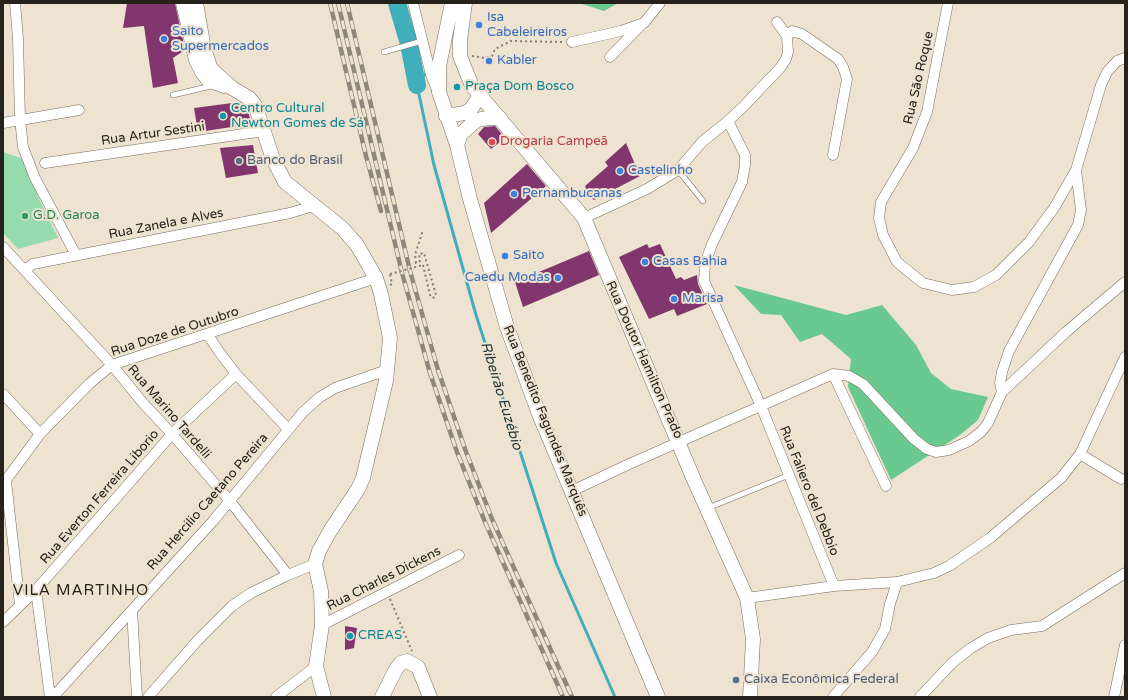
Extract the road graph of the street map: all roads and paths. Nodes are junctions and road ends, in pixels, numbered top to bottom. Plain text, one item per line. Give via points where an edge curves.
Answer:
1 (15, 3) edge
2 (183, 3) edge
3 (196, 3) edge
4 (413, 3) edge
5 (452, 3) edge
6 (465, 3) edge
7 (660, 3) edge
8 (948, 3) edge
9 (777, 22) dead end
10 (644, 23) junction
11 (787, 36) junction
12 (422, 41) junction
13 (572, 42) joint
14 (384, 52) dead end
15 (475, 56) dead end
16 (610, 57) dead end
17 (1125, 58) edge
18 (224, 84) junction
19 (439, 92) junction
20 (173, 95) dead end
21 (480, 96) junction
22 (79, 110) dead end
23 (446, 116) junction
24 (500, 118) junction
25 (20, 119) junction
26 (728, 121) junction
27 (3, 123) edge
28 (264, 132) junction
29 (457, 145) junction
30 (833, 155) dead end
31 (45, 163) dead end
32 (678, 170) junction
33 (1076, 170) junction
34 (703, 201) dead end
35 (313, 206) junction
36 (584, 218) junction
37 (423, 230) dead end
38 (3, 248) edge
39 (76, 255) junction
40 (25, 270) junction
41 (390, 274) dead end
42 (376, 278) junction
43 (1125, 282) edge
44 (208, 335) junction
45 (1125, 357) edge
46 (112, 365) junction
47 (387, 370) junction
48 (236, 374) junction
49 (833, 374) junction
50 (1002, 392) junction
51 (3, 394) edge
52 (761, 406) junction
53 (288, 428) junction
54 (40, 434) junction
55 (172, 434) junction
56 (680, 441) junction
57 (1080, 454) junction
58 (789, 475) junction
59 (1121, 479) dead end
60 (4, 482) edge
61 (886, 486) dead end
62 (572, 491) junction
63 (229, 500) junction
64 (707, 508) junction
65 (459, 555) dead end
66 (314, 564) junction
67 (1125, 573) edge
68 (288, 575) junction
69 (897, 582) junction
70 (834, 586) junction
71 (36, 590) junction
72 (388, 593) junction
73 (747, 598) junction
74 (20, 604) junction
75 (132, 610) junction
76 (3, 622) edge
77 (322, 625) junction
78 (1125, 645) edge
79 (316, 666) junction
80 (418, 667) junction
81 (50, 697) edge
82 (53, 697) edge
83 (137, 697) edge
84 (148, 697) edge
85 (276, 697) edge
86 (324, 697) edge
87 (382, 697) edge
88 (430, 697) edge
89 (658, 697) edge
90 (750, 697) edge
91 (833, 697) edge
92 (920, 697) edge
93 (1114, 697) edge

1 - 25 street
2 - 18 main road via 199,67 204,76
3 - 18 main road via 207,62
4 - 12 street
5 - 19 main road, Rua Benedito Fagundes Marquês via 439,66
6 - 21 main road, Rua Doutor Hamilton Prado via 460,56 472,86
7 - 10 street
8 - 33 street, Rua São Roque via 927,112 913,148 881,202 883,236 897,262 923,283 952,290 974,287 996,275 1028,242 1054,208
9 - 11 street
10 - 13 street
10 - 16 street
11 - 26 street via 788,52 780,68
11 - 30 street via 792,31 802,34 838,59 843,67 847,79
12 - 14 lane
12 - 19 street via 431,75
13 - 15 path via 511,41 495,49 492,56
17 - 33 street via 1117,61 1107,72 1101,85
18 - 20 lane
18 - 28 main road via 249,98 255,105
19 - 23 main road, Rua Benedito Fagundes Marquês
21 - 23 main road via 471,109
21 - 24 main road, Rua Doutor Hamilton Prado
22 - 25 street
23 - 29 main road, Rua Benedito Fagundes Marquês
24 - 29 main road via 478,120 462,134
24 - 36 main road, Rua Doutor Hamilton Prado
25 - 27 street
25 - 39 street via 23,147 35,178
26 - 32 street via 702,142
26 - 52 street, Rua Faliero del Debbio via 745,155 745,165 742,182 712,244 705,264 704,281
28 - 31 street, Rua Artur Sestini
28 - 35 main road via 278,172 285,182
29 - 62 main road, Rua Benedito Fagundes Marquês via 507,327 539,414
32 - 34 lane
32 - 36 street
33 - 50 street via 1081,210 1078,225 1009,351 1000,383
35 - 39 street, Rua Zanela e Alves via 290,214
35 - 42 main road via 350,235
36 - 56 main road, Rua Doutor Hamilton Prado
37 - 41 path, bridge via 415,259 416,263 420,261 419,254 424,253 435,297 432,298 430,295 423,265
38 - 40 street, Rua Marino Tardelli
39 - 40 street, Rua Zanela e Alves via 34,264
40 - 46 street, Rua Marino Tardelli
42 - 44 street, Rua Doze de Outubro
42 - 47 main road via 390,338
43 - 50 street via 1066,332
44 - 46 street, Rua Doze de Outubro
44 - 48 street
45 - 57 street
46 - 54 street, Rua Doze de Outubro via 89,384
46 - 55 street, Rua Marino Tardelli via 142,403
47 - 53 street, Rua Hercilio Caetano Pereira via 330,391 320,397
47 - 66 main road via 382,403 363,478 330,531
48 - 53 street
48 - 55 street, Rua Everton Ferreira Liborio
49 - 50 street via 849,376 864,384 914,439 936,452 949,450 981,432 988,423
49 - 52 street
49 - 61 street
51 - 54 street
52 - 56 street
52 - 58 street, Rua Faliero del Debbio
53 - 63 street, Rua Hercilio Caetano Pereira
54 - 60 street, Rua Doze de Outubro
55 - 63 street, Rua Marino Tardelli
55 - 71 street, Rua Everton Ferreira Liborio
56 - 62 street
56 - 64 main road, Rua Doutor Hamilton Prado
57 - 59 street
57 - 69 street via 1061,478 990,538 949,566
58 - 64 lane
58 - 70 street, Rua Faliero del Debbio
60 - 74 street
62 - 89 main road, Rua Benedito Fagundes Marquês
63 - 68 street, Rua Marino Tardelli
63 - 75 street, Rua Hercilio Caetano Pereira
64 - 73 main road, Rua Doutor Hamilton Prado
65 - 72 street, Rua Charles Dickens
66 - 68 street
66 - 77 main road via 321,591
67 - 92 street via 1042,626 1010,630 971,648 952,663
68 - 84 street via 251,593 232,606
69 - 70 street
69 - 91 street via 882,635 872,652
70 - 73 street
71 - 74 street, Rua Everton Ferreira Liborio
71 - 81 street
72 - 77 street, Rua Charles Dickens
72 - 80 path
73 - 90 main road, Rua Doutor Hamilton Prado via 753,639
74 - 76 street, Rua Everton Ferreira Liborio
75 - 82 street, Rua Hercilio Caetano Pereira
75 - 83 street
77 - 79 main road
78 - 93 street
79 - 85 street
79 - 86 main road
80 - 87 main road via 407,661 401,663
80 - 88 main road

